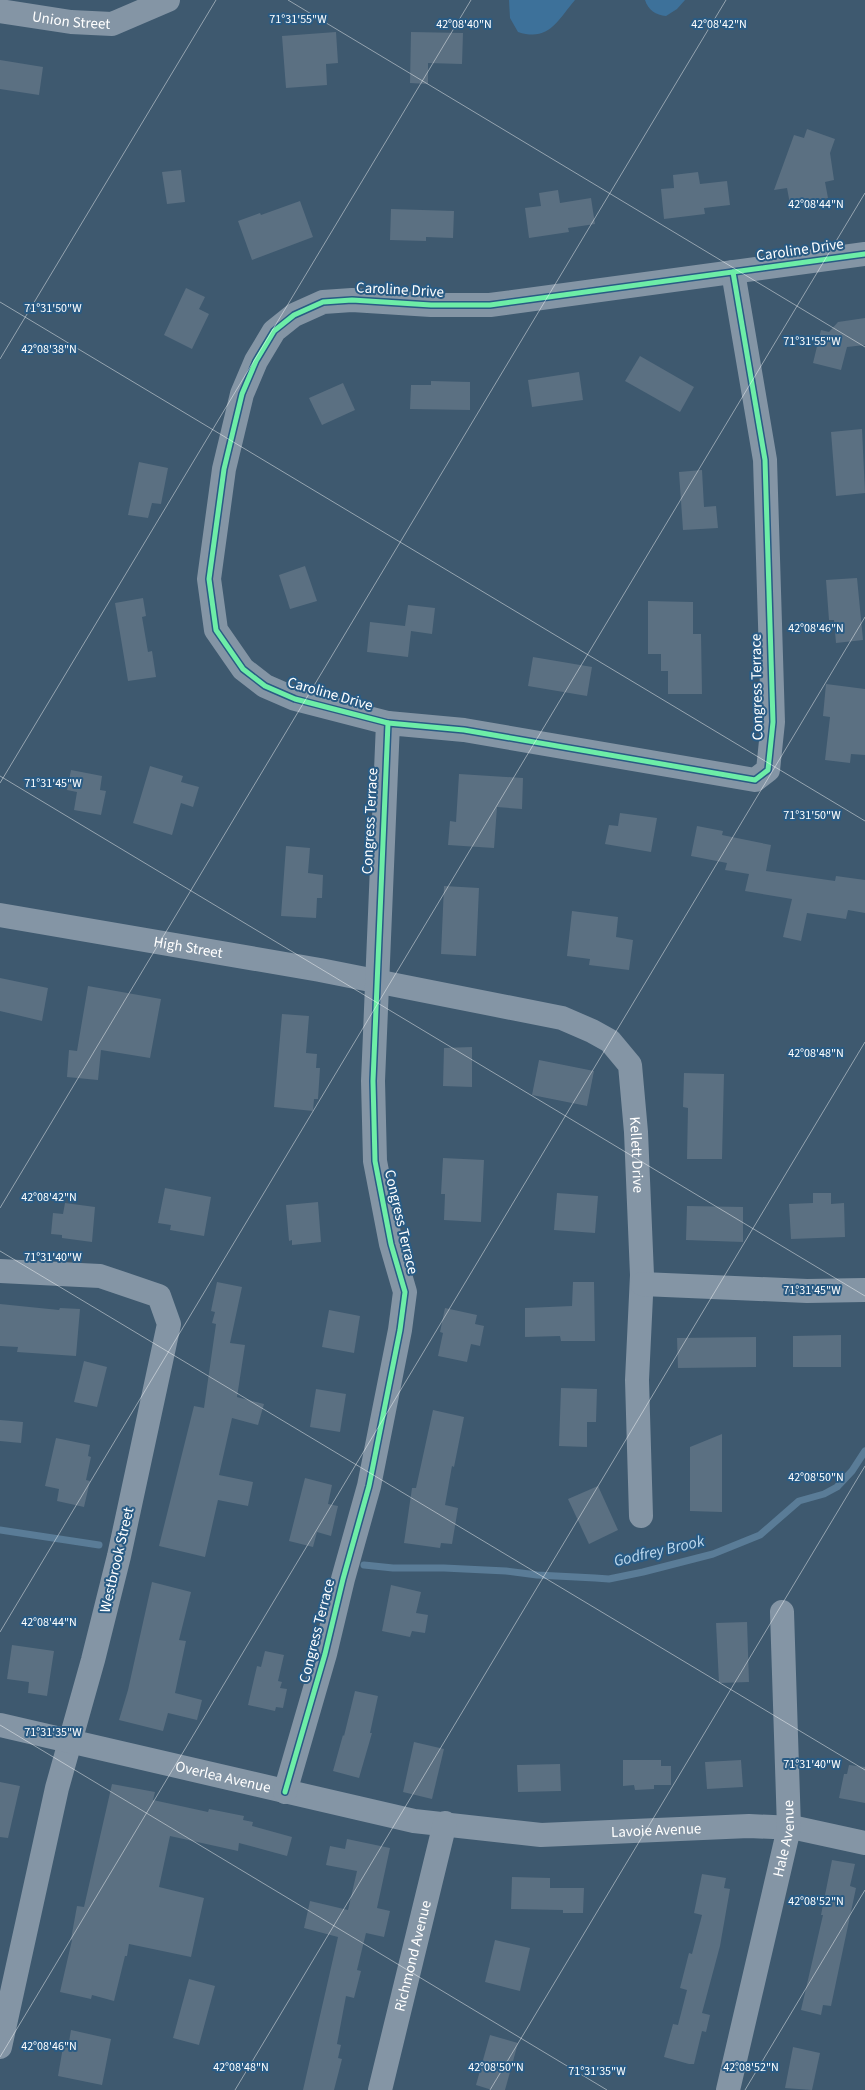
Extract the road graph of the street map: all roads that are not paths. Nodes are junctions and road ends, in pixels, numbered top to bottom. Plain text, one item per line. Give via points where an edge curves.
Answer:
1 (168, 0) edge
2 (0, 12) edge
3 (865, 254) edge
4 (733, 272) junction
5 (388, 723) junction
6 (0, 914) edge
7 (378, 981) junction
8 (0, 1272) edge
9 (642, 1284) junction
10 (865, 1290) edge
11 (641, 1516) dead end
12 (782, 1612) dead end
13 (0, 1725) edge
14 (71, 1740) junction
15 (285, 1792) junction
16 (445, 1824) junction
17 (789, 1828) junction
18 (865, 1843) edge
19 (0, 2047) edge
20 (380, 2090) edge
21 (728, 2090) edge

1 - 2 street, Union Street via 112,24
3 - 4 street, Caroline Drive
4 - 5 street, Congress Terrace via 765,460 773,722 768,770 755,780 464,730
4 - 5 street, Caroline Drive via 490,305 352,300 323,302 294,315 274,331 242,394 224,469 209,579 216,630 243,669 265,686 295,699
5 - 7 street, Congress Terrace
6 - 7 street, High Street
7 - 9 street, Kellett Drive via 562,1018 610,1041 630,1065
7 - 15 street, Congress Terrace via 373,1081 374,1160 404,1292 369,1486
8 - 14 street, Westbrook Street via 100,1276 159,1296 169,1324 119,1556
9 - 10 street via 807,1291
9 - 11 street, Kellett Drive via 637,1380
12 - 17 street, Hale Avenue
13 - 14 street, Overlea Avenue
14 - 15 street, Overlea Avenue
14 - 19 street, Westbrook Street via 57,1788
15 - 16 street, Overlea Avenue via 414,1821
16 - 17 street, Lavoie Avenue via 541,1835 749,1826
16 - 20 street, Richmond Avenue
17 - 18 street, Lavoie Avenue
17 - 21 street, Hale Avenue

